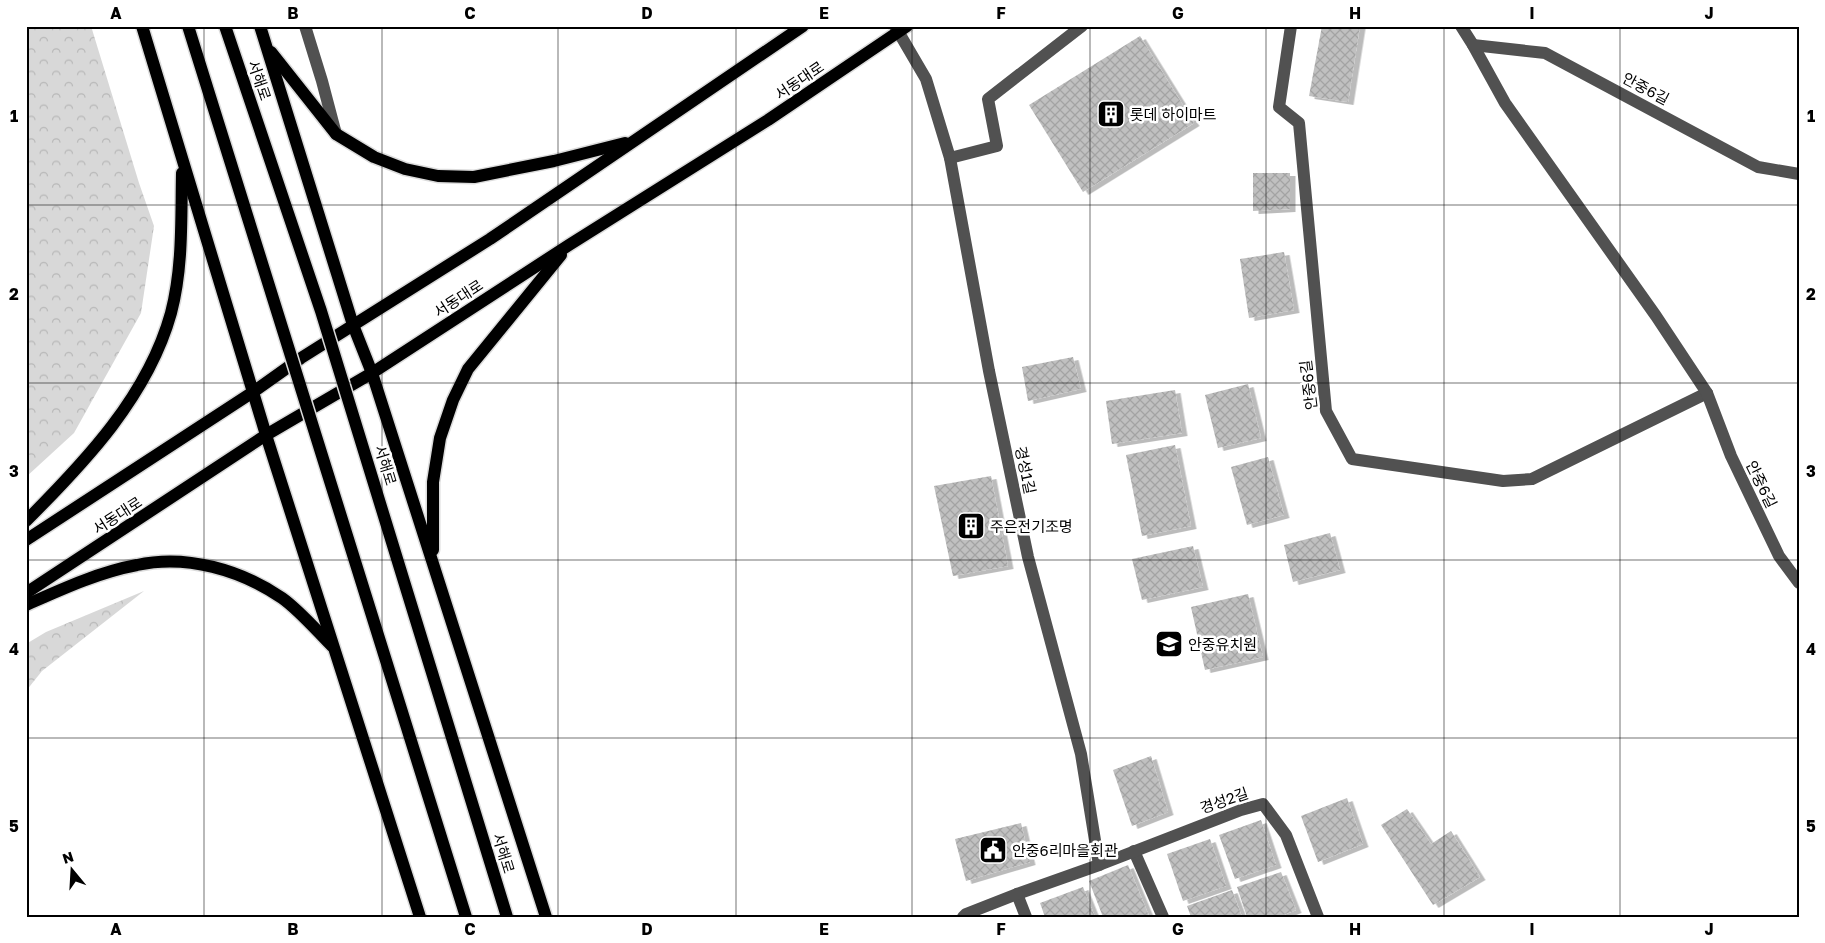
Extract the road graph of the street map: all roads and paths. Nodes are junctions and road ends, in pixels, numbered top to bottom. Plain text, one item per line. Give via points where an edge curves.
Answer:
1 (142, 26) edge
2 (188, 26) edge
3 (225, 26) edge
4 (260, 26) edge
5 (304, 26) edge
6 (803, 26) edge
7 (1082, 26) edge
8 (1291, 26) edge
9 (1460, 26) edge
10 (900, 28) edge
11 (1473, 44) junction
12 (266, 46) junction
13 (336, 134) junction
14 (635, 140) junction
15 (950, 158) junction
16 (182, 160) junction
17 (1799, 174) edge
18 (569, 245) junction
19 (353, 325) junction
20 (372, 373) junction
21 (253, 392) junction
22 (1707, 393) junction
23 (266, 435) junction
24 (26, 521) edge
25 (26, 540) edge
26 (433, 561) junction
27 (1799, 583) edge
28 (26, 593) edge
29 (26, 605) edge
30 (334, 648) junction
31 (1134, 851) junction
32 (1099, 865) junction
33 (1016, 894) junction
34 (420, 917) edge
35 (466, 917) edge
36 (507, 917) edge
37 (546, 917) edge
38 (963, 917) edge
39 (1026, 917) edge
40 (1163, 917) edge
41 (1318, 917) edge

1 - 16 main road
2 - 35 main road, bridge
3 - 36 main road, 서해로, bridge via 321,311
4 - 12 main road
5 - 13 street
6 - 14 main road, 서동대로
7 - 15 street via 988,99 997,146
8 - 22 street, 안중6길 via 1279,107 1299,123 1326,412 1352,459 1504,481 1532,479
9 - 11 street, 안중6길
10 - 15 street, 경성1길 via 926,79
10 - 18 main road, 서동대로 via 768,120
11 - 17 street, 안중6길 via 1545,53 1758,167
11 - 22 street, 안중6길 via 1505,103
12 - 13 main road
12 - 19 main road
13 - 14 main road via 374,157 405,169 438,176 474,177
14 - 19 main road, 서동대로 via 490,239
15 - 32 street, 경성1길 via 991,381 1028,557 1081,754
16 - 21 main road
16 - 24 main road via 179,270 171,314 156,351 138,389 110,429 70,478
18 - 20 main road, 서동대로
18 - 26 main road via 468,369 453,400 440,438 433,482
19 - 20 main road
19 - 21 main road, 서동대로
20 - 23 main road, 서동대로
20 - 26 main road
21 - 23 main road
21 - 25 main road, 서동대로
22 - 27 street, 안중6길 via 1731,456 1775,548
23 - 28 main road, 서동대로
23 - 30 main road
26 - 37 main road
29 - 30 main road via 82,581 138,564 183,562 231,571 283,599
30 - 34 main road
31 - 32 street, 경성2길
31 - 40 street
31 - 41 street, 경성2길 via 1263,804 1286,835
32 - 33 street
33 - 38 street
33 - 39 street

